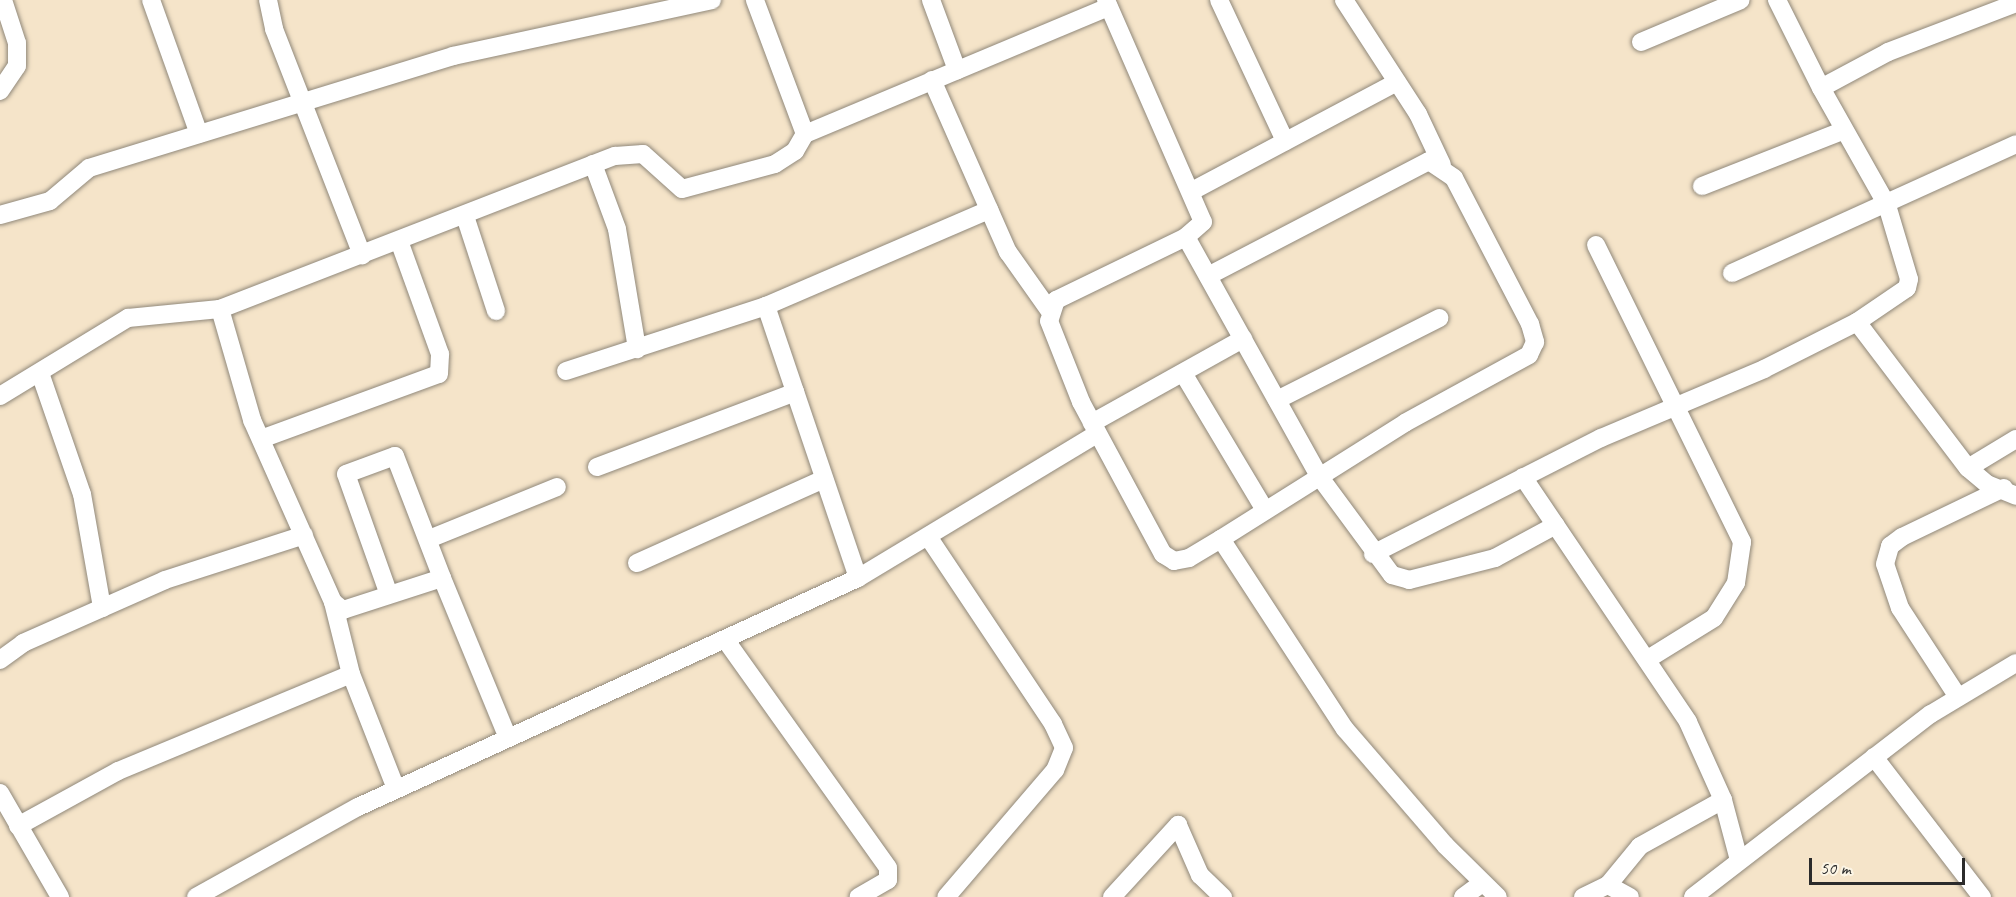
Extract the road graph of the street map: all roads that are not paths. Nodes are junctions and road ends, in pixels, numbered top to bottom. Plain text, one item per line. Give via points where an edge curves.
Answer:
1 (3, 0) edge
2 (151, 0) edge
3 (268, 0) edge
4 (712, 0) edge
5 (755, 0) edge
6 (931, 0) edge
7 (1219, 0) edge
8 (1344, 0) edge
9 (1741, 0) edge
10 (1777, 0) edge
11 (1107, 3) edge
12 (2016, 3) edge
13 (1641, 42) dead end
14 (957, 70) junction
15 (932, 80) junction
16 (1397, 82) junction
17 (1821, 88) junction
18 (0, 91) edge
19 (303, 101) junction
20 (1842, 131) junction
21 (199, 134) junction
22 (805, 134) junction
23 (1285, 141) junction
24 (2016, 144) edge
25 (593, 164) junction
26 (1442, 165) junction
27 (1702, 186) dead end
28 (1192, 191) junction
29 (1887, 205) junction
30 (989, 210) junction
31 (0, 215) edge
32 (465, 216) junction
33 (1186, 237) junction
34 (399, 241) junction
35 (1596, 244) dead end
36 (362, 255) junction
37 (1732, 273) dead end
38 (1208, 276) junction
39 (766, 306) junction
40 (220, 309) junction
41 (1049, 310) junction
42 (496, 311) dead end
43 (1439, 318) dead end
44 (1857, 322) junction
45 (1243, 339) junction
46 (637, 349) junction
47 (566, 372) dead end
48 (40, 373) junction
49 (1183, 373) junction
50 (795, 392) junction
51 (0, 396) edge
52 (1277, 400) junction
53 (1672, 408) junction
54 (1095, 429) junction
55 (2016, 439) edge
56 (261, 440) junction
57 (597, 466) dead end
58 (1968, 468) junction
59 (1319, 476) junction
60 (1523, 477) junction
61 (824, 479) junction
62 (557, 487) dead end
63 (2010, 492) edge
64 (1264, 510) junction
65 (1556, 525) junction
66 (304, 535) junction
67 (929, 538) junction
68 (429, 539) junction
69 (1221, 539) junction
70 (1373, 554) junction
71 (637, 563) dead end
72 (442, 578) junction
73 (858, 578) junction
74 (388, 592) junction
75 (333, 602) junction
76 (102, 608) junction
77 (726, 642) junction
78 (1648, 658) junction
79 (0, 660) edge
80 (2016, 663) edge
81 (351, 674) junction
82 (1958, 697) junction
83 (508, 738) junction
84 (1874, 757) junction
85 (396, 789) junction
86 (0, 793) edge
87 (1723, 800) junction
88 (18, 826) junction
89 (1739, 860) junction
90 (1482, 883) junction
91 (1608, 885) junction
92 (60, 897) edge
93 (196, 897) edge
94 (859, 897) edge
95 (946, 897) edge
96 (1112, 897) edge
97 (1223, 897) edge
98 (1463, 897) edge
99 (1498, 897) edge
100 (1583, 897) edge
101 (1630, 897) edge
102 (1693, 897) edge
103 (1982, 897) edge

1 - 18 street via 17,43 17,66
2 - 21 street
3 - 19 street
4 - 19 street via 466,52 357,89
5 - 22 street
6 - 14 street
7 - 23 street
8 - 16 street
9 - 13 street
10 - 17 street
11 - 14 street
11 - 28 street
12 - 17 street via 1888,52
14 - 15 street
15 - 22 street
15 - 30 street
16 - 23 street
16 - 26 street
17 - 20 street
19 - 21 street
19 - 36 street
20 - 27 street
20 - 29 street
21 - 31 street via 89,168 50,201
22 - 25 street via 795,151 775,164 697,189 682,189 643,154
23 - 28 street
24 - 29 street
25 - 32 street
25 - 46 street via 617,229
26 - 38 street via 1429,161 1415,167
26 - 59 street via 1470,207 1535,342 1529,355
28 - 33 street via 1203,222
29 - 37 street
29 - 44 street via 1909,279 1898,295
30 - 39 street
30 - 41 street via 1023,278
32 - 34 street
32 - 42 street
33 - 38 street
33 - 41 street via 1056,300
34 - 36 street
34 - 56 street via 440,354 439,374
35 - 53 street
36 - 40 street
38 - 45 street
39 - 46 street
39 - 50 street
40 - 48 street via 148,312 128,318
40 - 56 street
41 - 54 street
43 - 52 street
44 - 53 street
44 - 58 street
45 - 49 street
45 - 52 street
46 - 47 street
48 - 51 street
48 - 76 street via 82,494
49 - 54 street
49 - 64 street
50 - 57 street
50 - 61 street
52 - 59 street
53 - 60 street
53 - 78 street via 1739,525 1742,562 1736,583 1714,618
54 - 67 street
54 - 69 street via 1163,554 1174,561 1189,558
55 - 58 street
56 - 66 street
58 - 63 street via 1987,484
59 - 64 street
59 - 70 street
60 - 65 street
60 - 70 street
61 - 71 street
61 - 73 street
62 - 68 street
63 - 82 street via 1902,537 1890,546 1885,564 1900,608
64 - 69 street
65 - 70 street via 1495,558 1409,580 1392,575
65 - 78 street
66 - 75 street
66 - 76 street via 228,555
67 - 73 street
67 - 95 street via 1053,724 1064,748 1055,770
68 - 72 street
68 - 74 street via 395,456 346,474
69 - 90 street via 1345,729
72 - 74 street
72 - 83 street
73 - 77 street
74 - 75 street via 342,610
75 - 81 street
76 - 79 street via 23,643
77 - 83 street
77 - 94 street via 888,868 888,880
78 - 87 street via 1706,756
80 - 82 street
81 - 85 street
81 - 88 street via 118,771
82 - 84 street
83 - 85 street
84 - 89 street
84 - 103 street
85 - 93 street
86 - 88 street
87 - 89 street
87 - 91 street via 1660,832
88 - 92 street
89 - 102 street
90 - 98 street
90 - 99 street
91 - 100 street
91 - 101 street
96 - 97 street via 1178,825 1200,875

